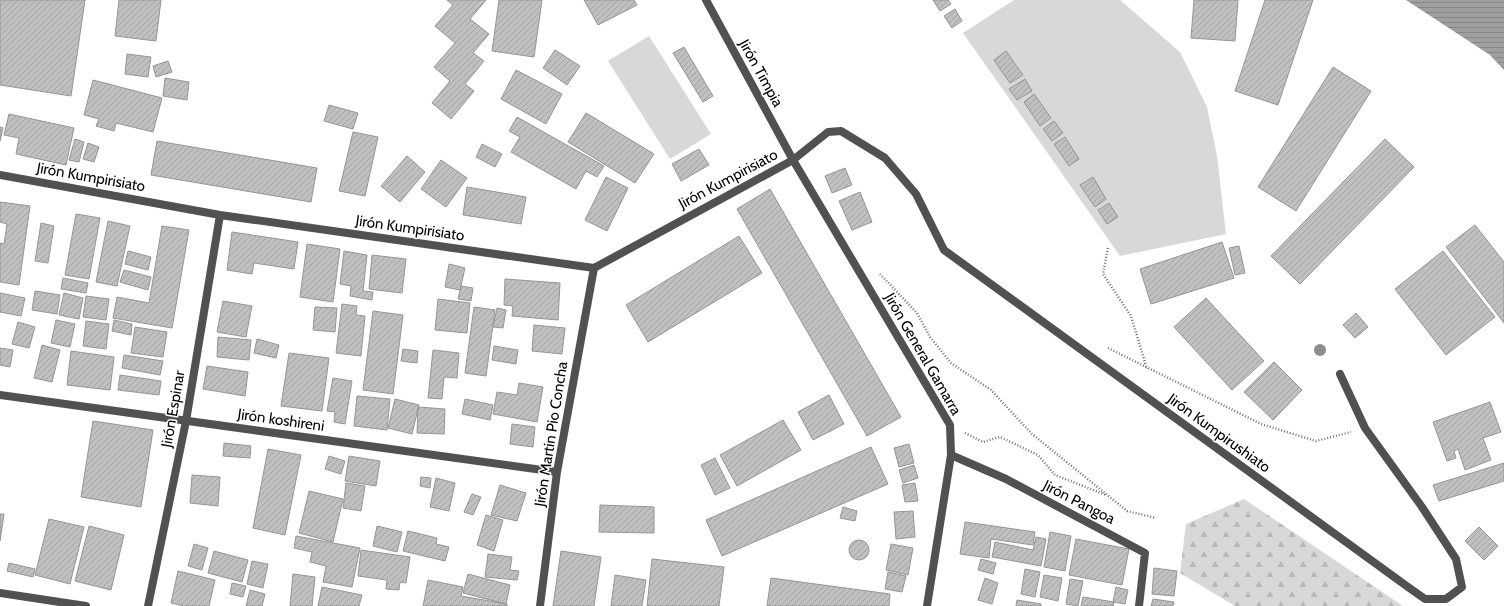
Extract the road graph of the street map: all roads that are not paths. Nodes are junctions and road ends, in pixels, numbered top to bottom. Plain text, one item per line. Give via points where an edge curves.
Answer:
1 (706, 0) edge
2 (792, 160) junction
3 (0, 175) edge
4 (220, 215) junction
5 (594, 268) junction
6 (1340, 374) dead end
7 (0, 395) edge
8 (186, 421) junction
9 (951, 455) junction
10 (557, 472) junction
11 (0, 593) edge
12 (86, 606) edge
13 (148, 606) edge
14 (540, 606) edge
15 (927, 606) edge
16 (1139, 606) edge

1 - 2 street, Jirón Timpia
2 - 5 street, Jirón Kumpirisiato
2 - 6 street, Jirón Kumpirushiato via 828,132 841,131 885,158 916,194 944,250 1425,599 1446,599 1462,586 1456,559 1366,428
2 - 9 street, Jirón General Gamarra via 950,425
3 - 4 street, Jirón Kumpirisiato
4 - 5 street, Jirón Kumpirisiato
4 - 8 street, Jirón Espinar
5 - 10 street, Jirón Martin Pio Concha
7 - 8 street, Jirón koshireni
8 - 10 street, Jirón koshireni
8 - 13 street, Jirón Espinar
9 - 15 street, Jirón General Gamarra
9 - 16 street, Jirón Pangoa via 1006,479 1145,554
10 - 14 street, Jirón Martin Pio Concha
11 - 12 street

